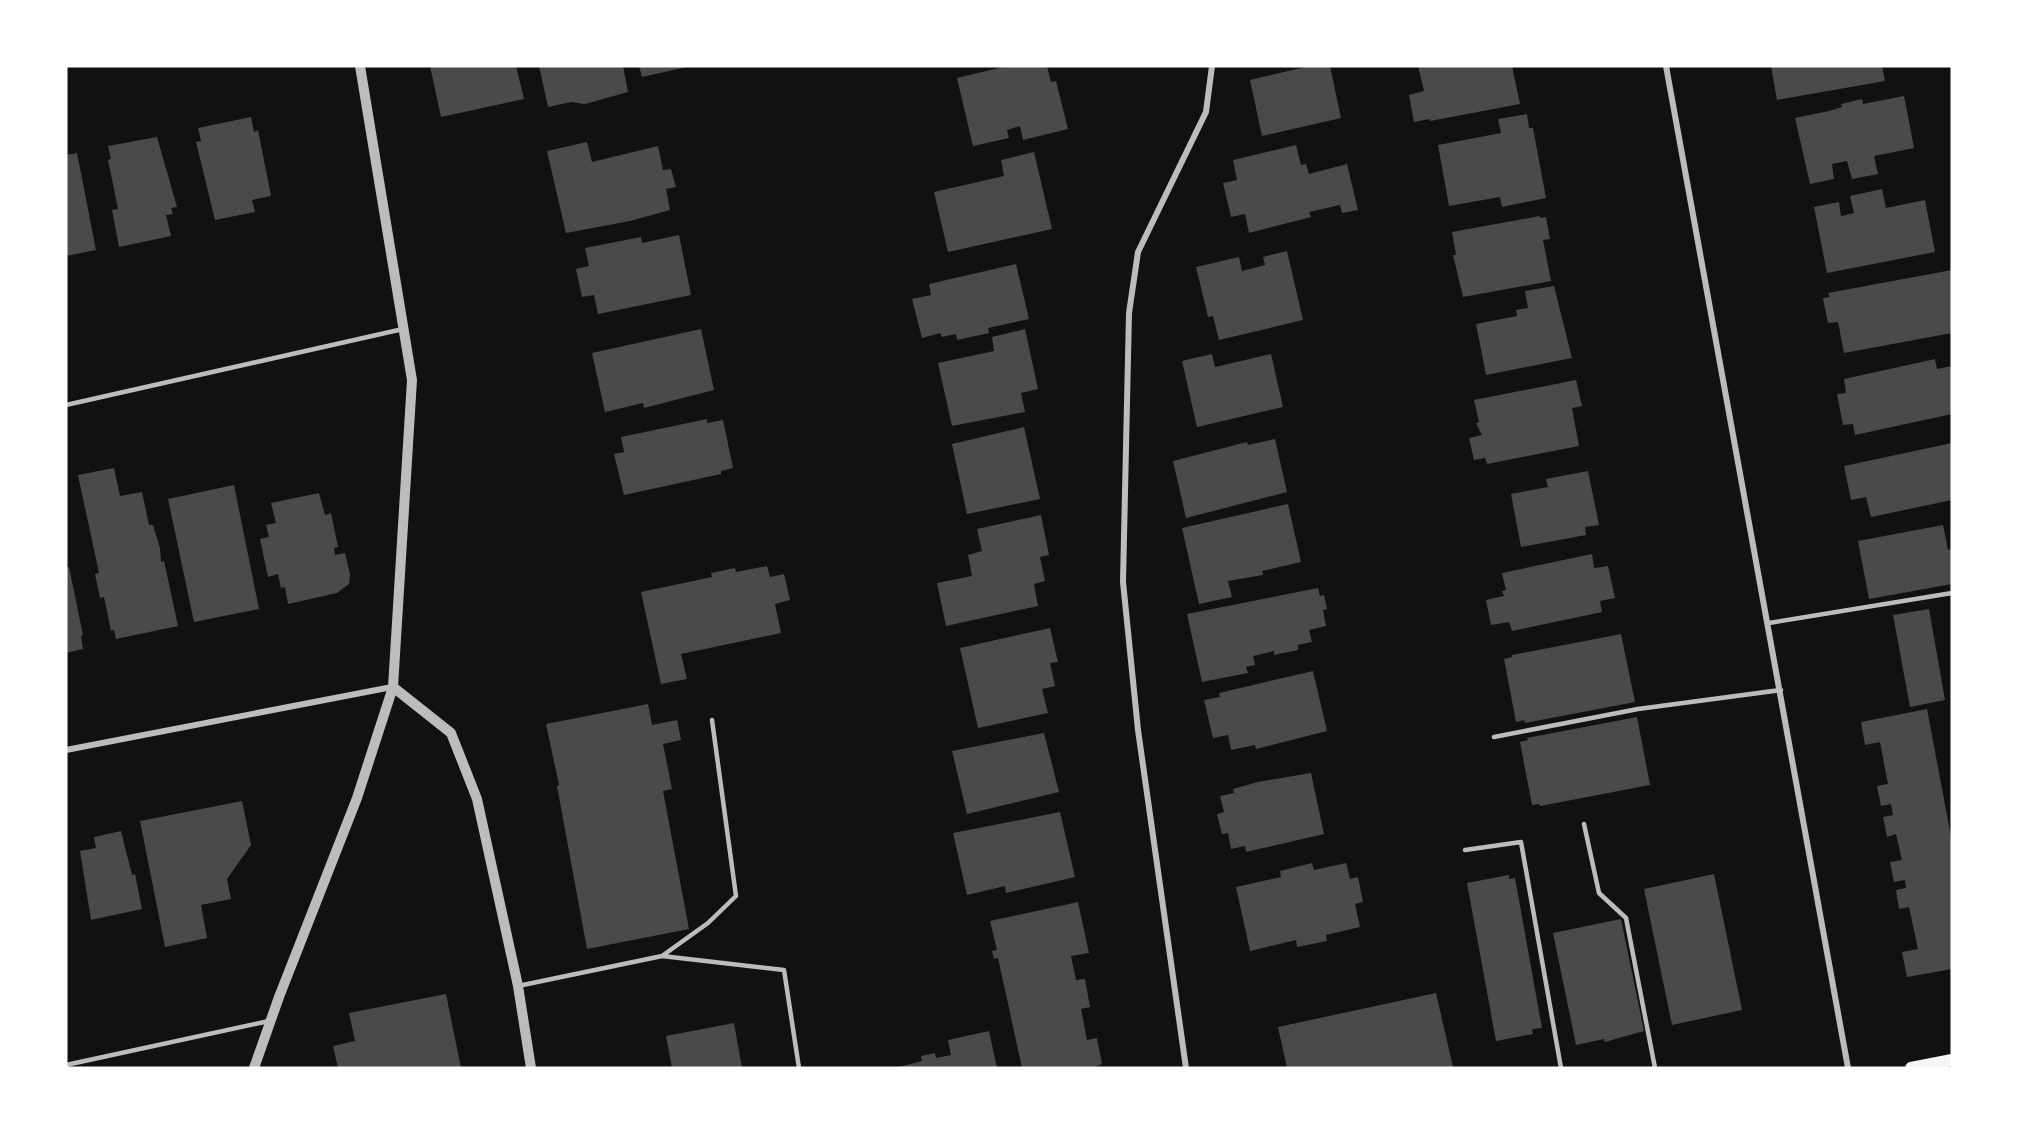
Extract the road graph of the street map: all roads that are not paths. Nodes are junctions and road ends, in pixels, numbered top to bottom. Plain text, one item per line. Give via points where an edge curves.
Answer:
1 (360, 66) edge
2 (1212, 66) edge
3 (1666, 66) edge
4 (403, 329) junction
5 (66, 405) edge
6 (1952, 593) edge
7 (1769, 623) junction
8 (393, 687) junction
9 (1781, 690) junction
10 (712, 720) dead end
11 (1494, 737) dead end
12 (66, 750) edge
13 (1584, 824) dead end
14 (1465, 850) dead end
15 (663, 956) junction
16 (518, 986) junction
17 (270, 1021) junction
18 (1952, 1060) edge
19 (66, 1065) edge
20 (254, 1068) edge
21 (531, 1068) edge
22 (799, 1068) edge
23 (1186, 1068) edge
24 (1561, 1068) edge
25 (1655, 1068) edge
26 (1848, 1068) edge
27 (1911, 1068) edge

1 - 4 street
2 - 23 street via 1206,112 1138,252 1129,314 1123,582 1138,730
3 - 7 street
4 - 5 lane
4 - 8 street via 412,380
6 - 7 lane
7 - 9 street
8 - 12 street
8 - 16 street via 451,733 477,799
8 - 17 street via 357,798
9 - 11 lane via 1638,709
9 - 26 street
10 - 15 lane via 736,896 708,923
13 - 25 lane via 1599,893 1626,918
14 - 24 lane via 1521,842
15 - 16 lane
15 - 22 lane via 784,970
16 - 21 street
17 - 19 lane
17 - 20 street
18 - 27 main road

